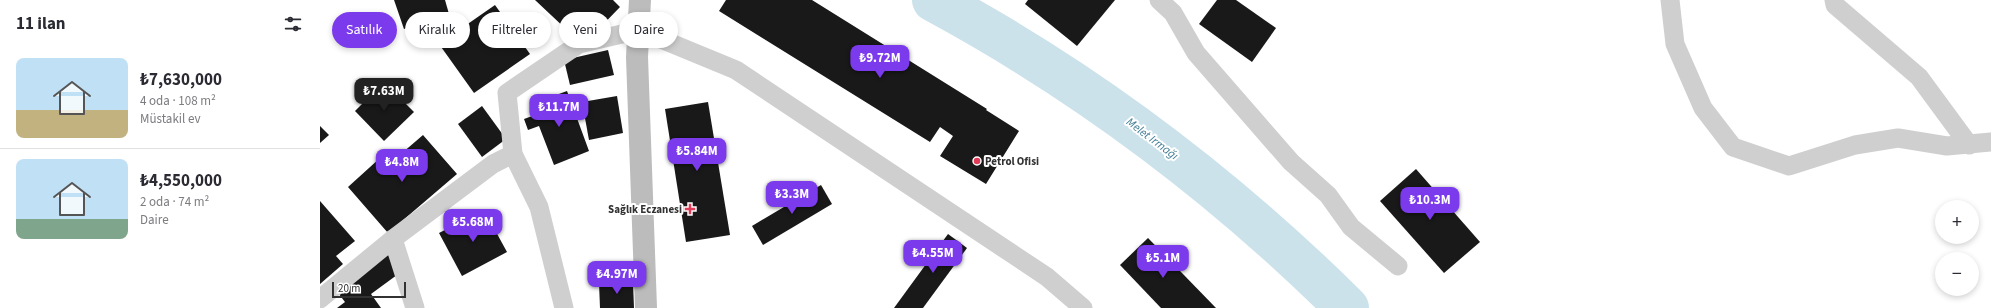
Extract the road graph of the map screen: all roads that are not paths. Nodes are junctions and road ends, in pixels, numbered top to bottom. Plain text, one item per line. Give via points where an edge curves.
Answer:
1 (640, 0) edge
2 (1159, 0) edge
3 (1670, 0) edge
4 (1834, 0) edge
5 (640, 12) edge
6 (619, 35) edge
7 (678, 46) edge
8 (638, 48) edge
9 (1991, 142) edge
10 (1969, 145) junction
11 (514, 154) junction
12 (393, 239) junction
13 (1398, 266) dead end
14 (320, 299) edge
15 (415, 308) edge
16 (564, 308) edge
17 (646, 308) edge
18 (1083, 308) edge

1 - 5 main road
2 - 13 street via 1173,13 1196,53 1291,162 1328,195 1351,227
3 - 10 street via 1675,44 1703,108 1733,147 1789,166 1855,144 1898,138 1947,146
4 - 10 street via 1835,5 1919,77
6 - 11 street via 579,44 507,93
7 - 18 street via 736,70 1047,277
8 - 17 main road
9 - 10 street
11 - 12 street via 494,164
11 - 16 street via 539,207
12 - 14 street
12 - 15 street

